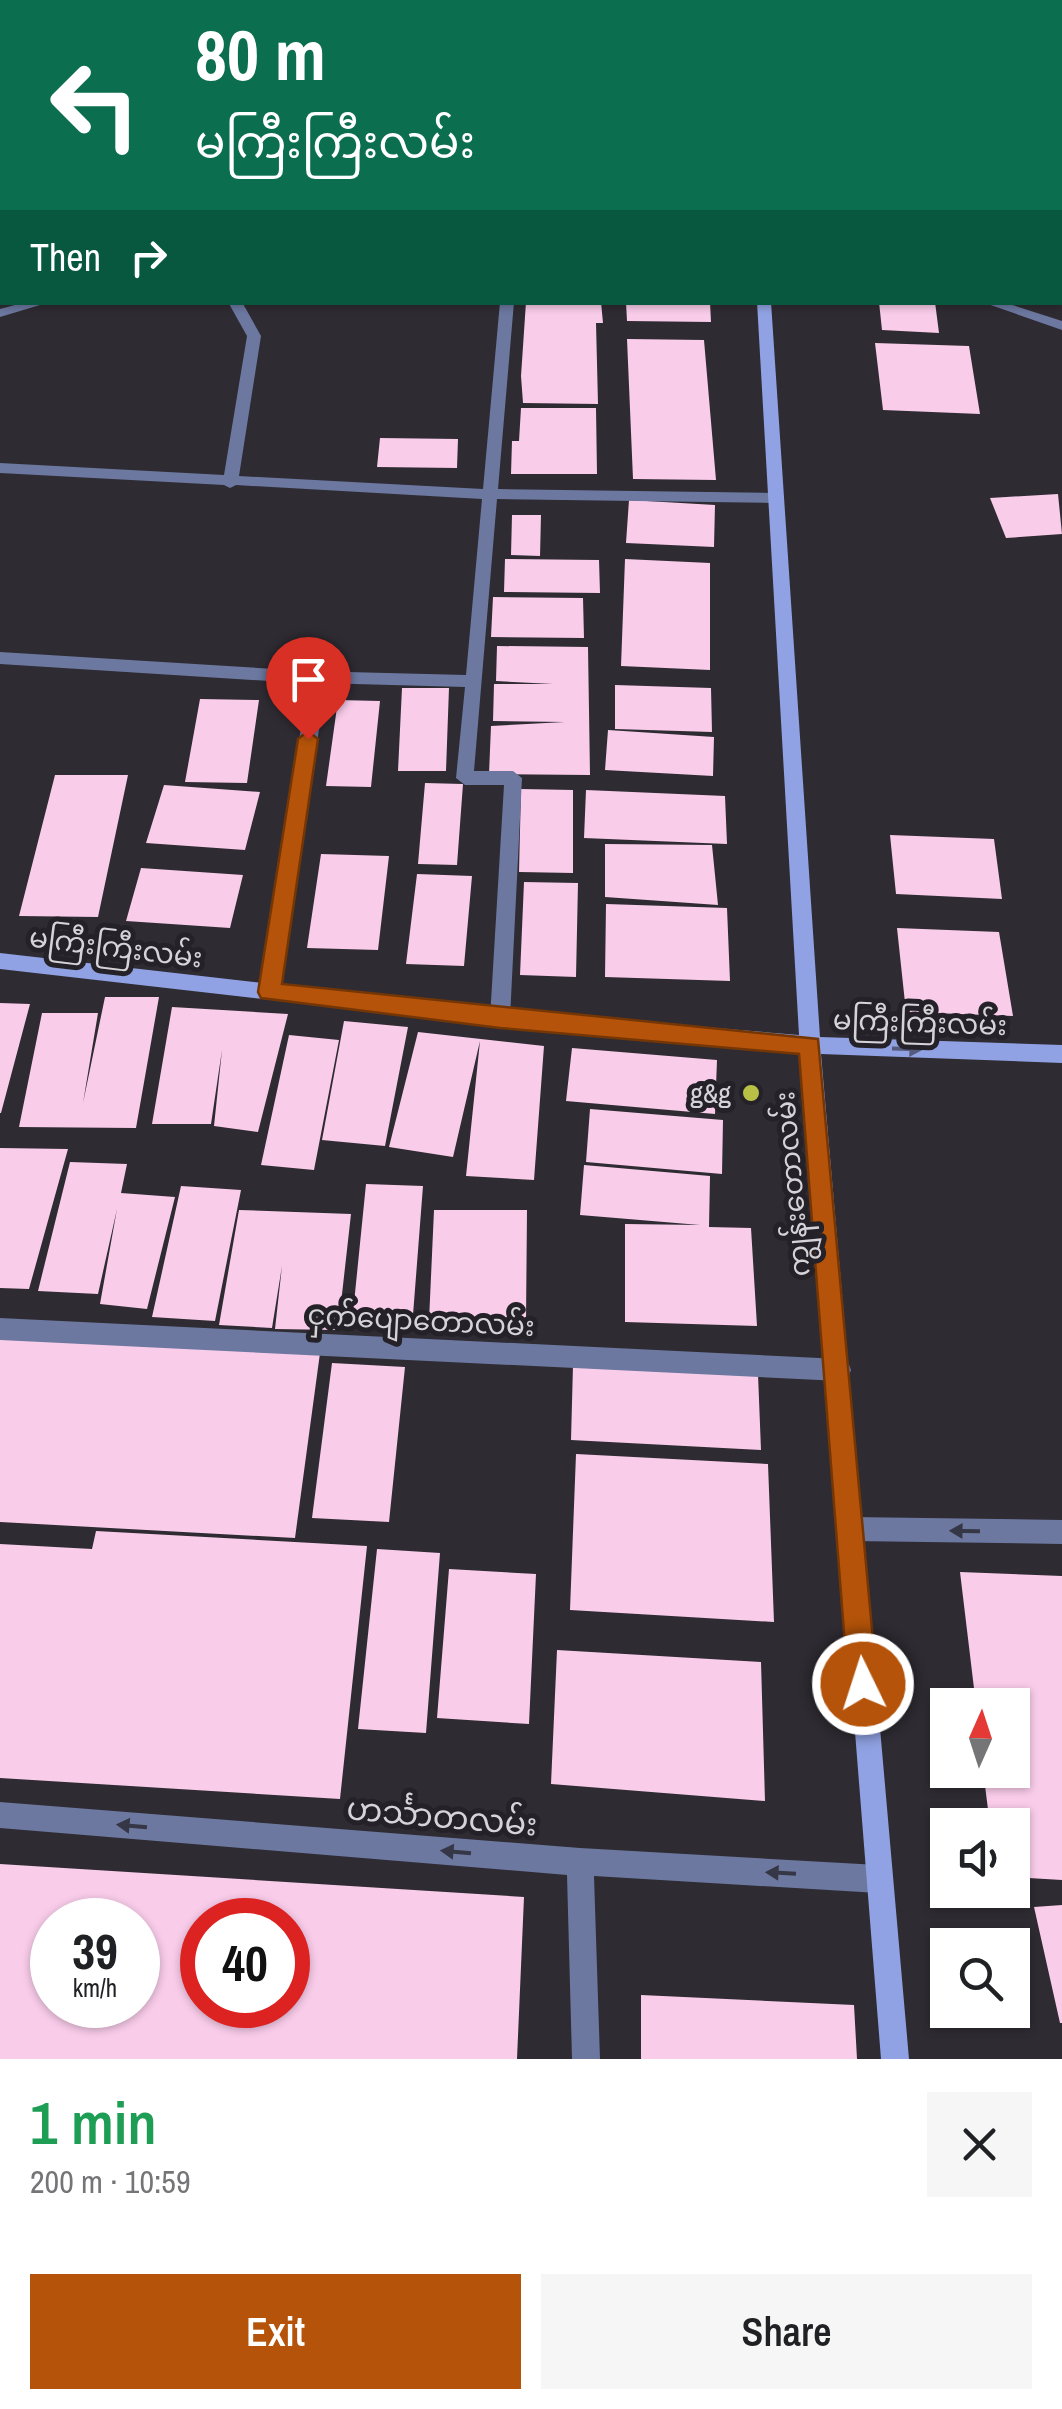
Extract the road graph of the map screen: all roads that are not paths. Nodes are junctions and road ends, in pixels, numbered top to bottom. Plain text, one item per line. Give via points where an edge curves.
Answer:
1 (32, 305) edge
2 (237, 305) edge
3 (507, 305) edge
4 (764, 305) edge
5 (997, 305) edge
6 (0, 313) edge
7 (1062, 326) edge
8 (0, 468) edge
9 (230, 483) junction
10 (490, 494) junction
11 (776, 498) junction
12 (0, 658) edge
13 (308, 677) junction
14 (472, 681) junction
15 (0, 961) edge
16 (269, 992) junction
17 (500, 1018) junction
18 (810, 1046) junction
19 (1062, 1054) edge
20 (0, 1329) edge
21 (840, 1370) junction
22 (851, 1529) junction
23 (1062, 1532) edge
24 (0, 1815) edge
25 (580, 1862) junction
26 (878, 1879) junction
27 (586, 2059) edge
28 (896, 2059) edge

1 - 6 street
2 - 9 street via 254,336
3 - 10 street
4 - 11 street, ကျွန်းတောလမ်း
5 - 7 street
8 - 9 street
9 - 10 street
10 - 11 street
10 - 14 street
11 - 18 street, ကျွန်းတောလမ်း
12 - 13 street
13 - 14 street
13 - 16 street via 314,703
14 - 17 street via 465,778 512,778
15 - 16 street, မကြီးကြီးလမ်း
16 - 17 street, မကြီးကြီးလမ်း
17 - 18 street, မကြီးကြီးလမ်း
18 -> 19 street, မကြီးကြီးလမ်း
18 - 21 street, ကျွန်းတောလမ်း
20 - 21 street, ငှက်ပျောတောလမ်း
21 - 22 street, ကျွန်းတောလမ်း
23 -> 22 street
22 - 26 street, ကျွန်းတောလမ်း
25 -> 24 street, ဟင်္သာတလမ်း
26 -> 25 street, ဟင်္သာတလမ်း
25 - 27 street
26 - 28 street, ကျွန်းတောလမ်း

